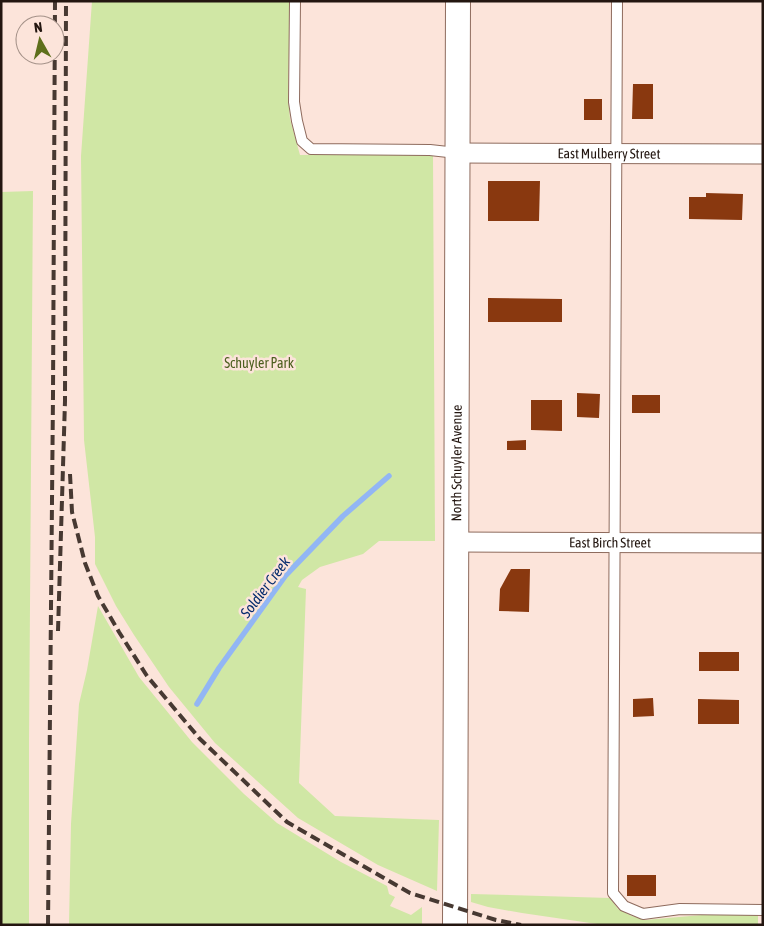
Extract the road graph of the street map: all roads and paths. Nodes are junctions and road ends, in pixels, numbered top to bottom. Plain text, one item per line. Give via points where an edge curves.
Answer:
1 (295, 1) edge
2 (458, 1) edge
3 (617, 1) edge
4 (457, 153) junction
5 (616, 154) junction
6 (763, 154) edge
7 (456, 542) junction
8 (614, 543) junction
9 (763, 543) edge
10 (763, 910) edge
11 (454, 925) edge

1 - 4 lane via 294,102 302,141 310,149
2 - 4 street, North Schuyler Avenue
3 - 5 lane
4 - 5 street, East Mulberry Street
4 - 7 street, North Schuyler Avenue
5 - 6 street, East Mulberry Street
5 - 8 lane
7 - 8 street, East Birch Street
7 - 11 street, North Schuyler Avenue
8 - 9 street, East Birch Street
8 - 10 lane via 613,892 624,906 643,914 680,909

